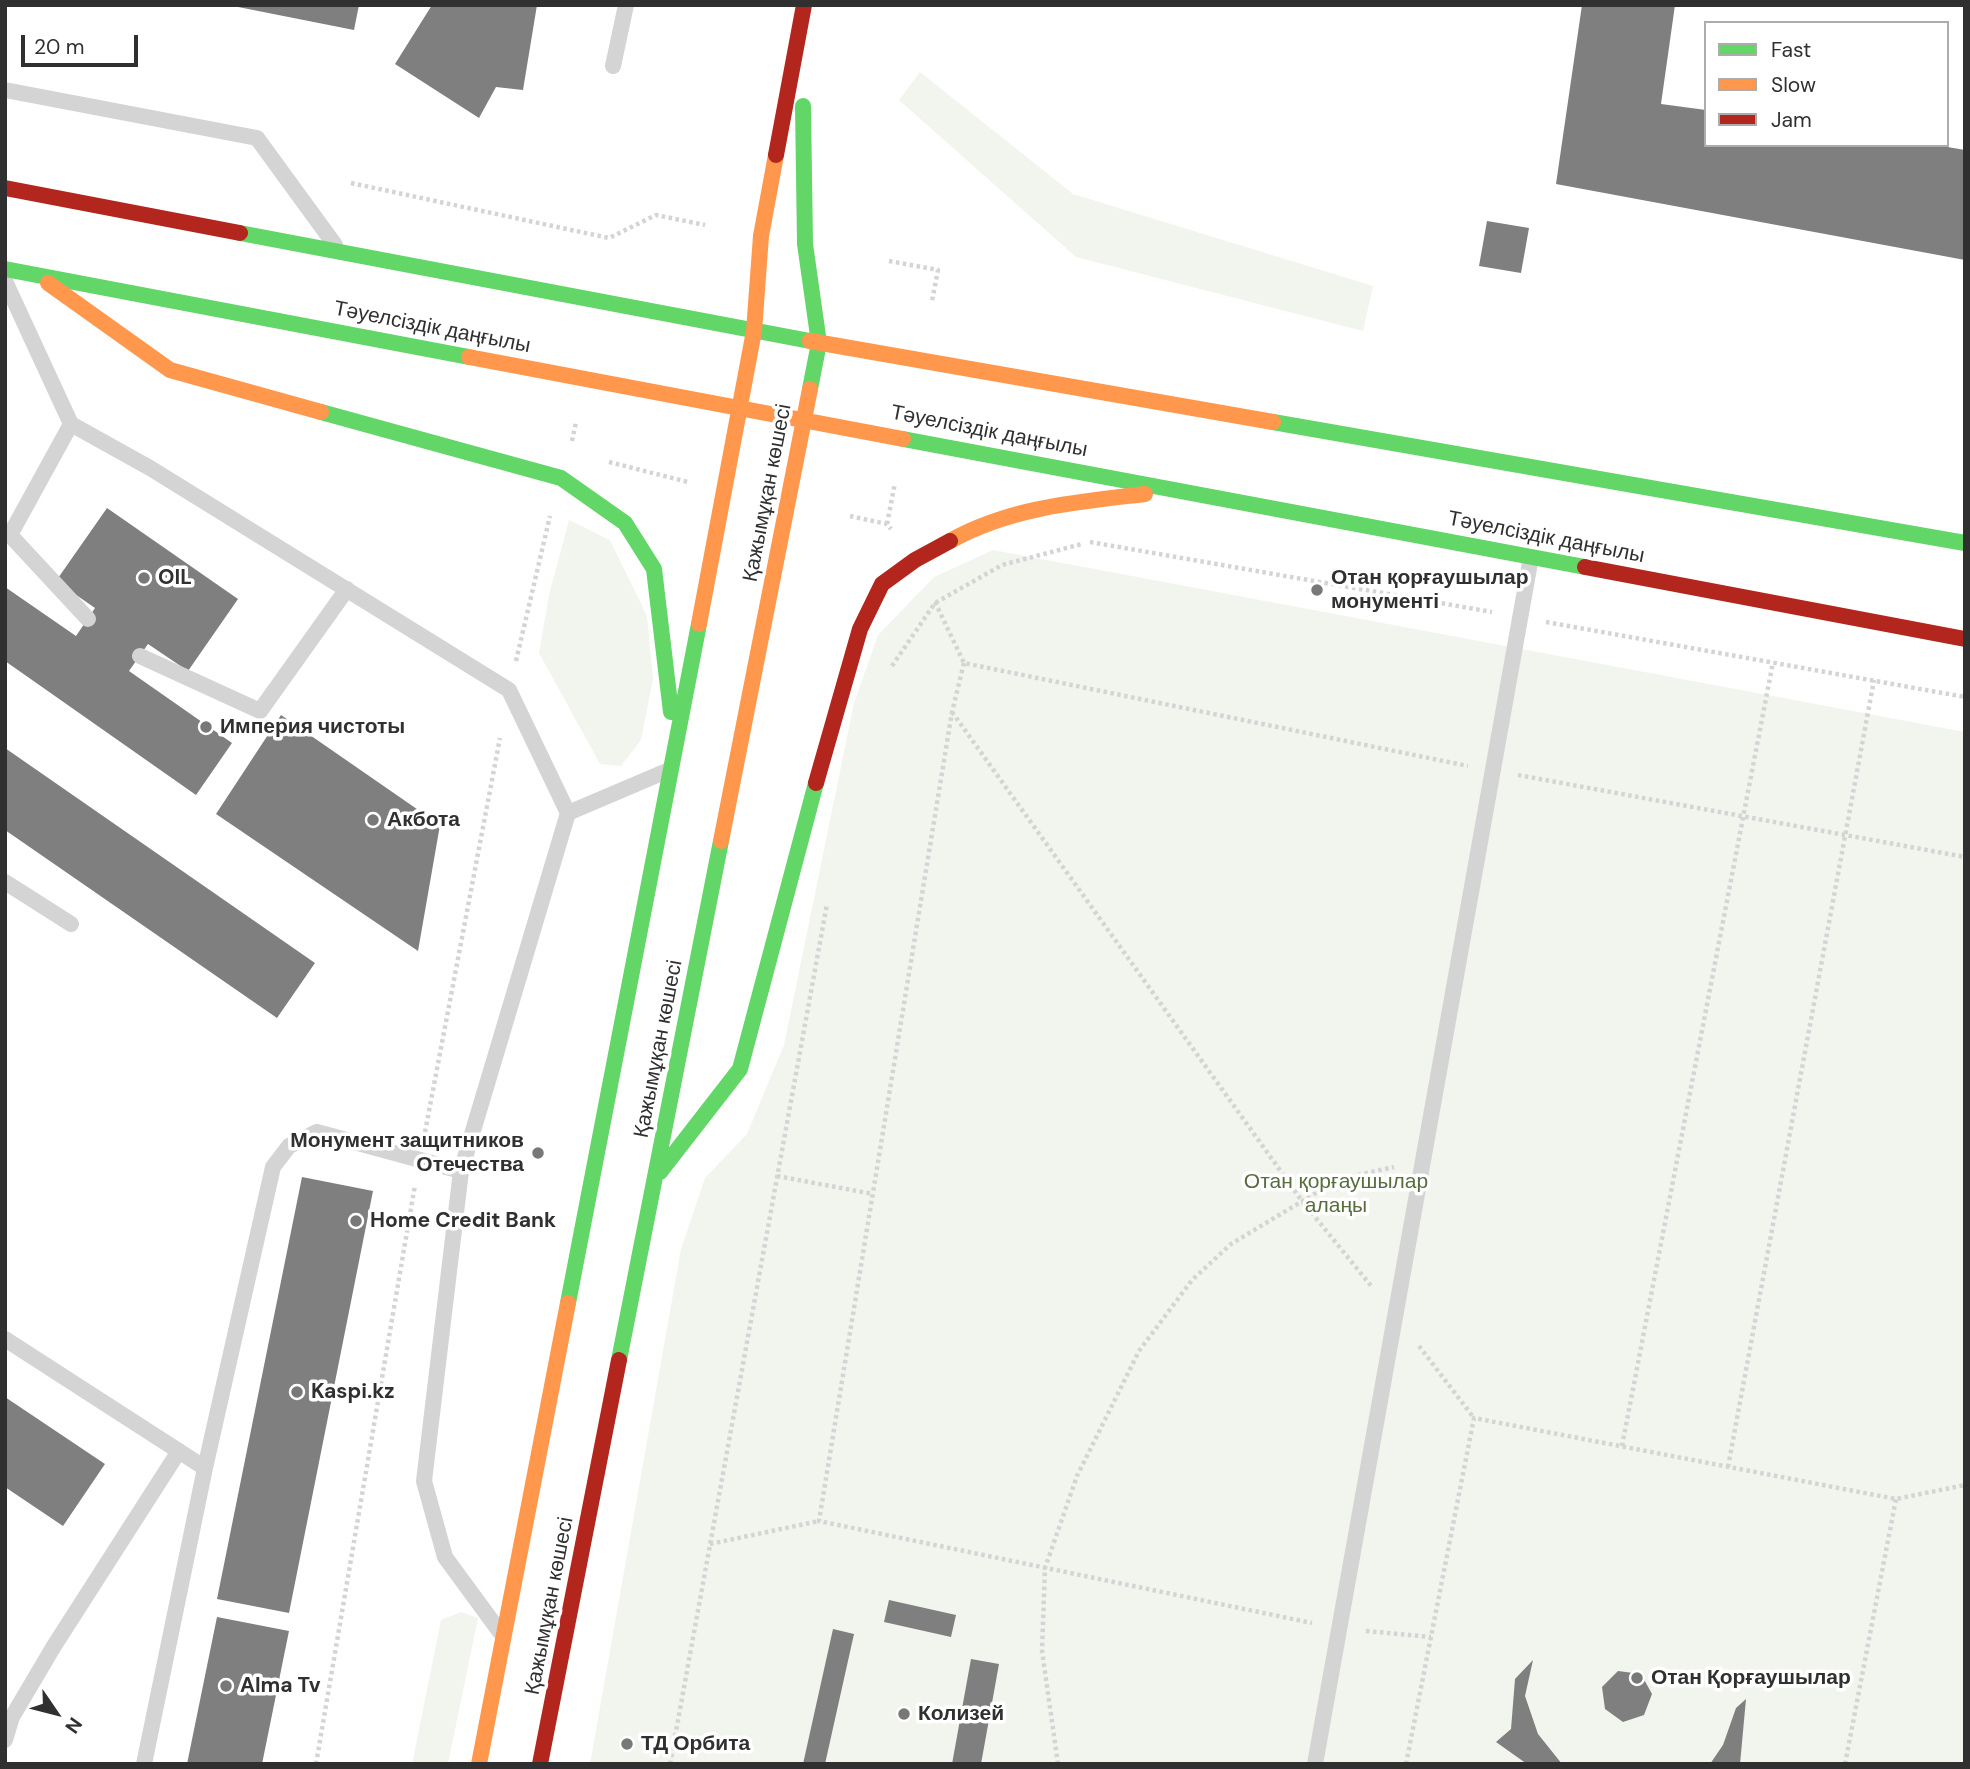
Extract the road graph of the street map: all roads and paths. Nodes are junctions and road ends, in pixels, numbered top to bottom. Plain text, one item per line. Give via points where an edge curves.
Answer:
1 (626, 5) edge
2 (804, 5) edge
3 (802, 27) junction
4 (613, 66) dead end
5 (5, 90) edge
6 (351, 183) dead end
7 (5, 188) edge
8 (705, 225) dead end
9 (341, 253) junction
10 (889, 261) dead end
11 (5, 269) edge
12 (37, 275) junction
13 (5, 281) edge
14 (932, 301) dead end
15 (754, 331) junction
16 (819, 343) junction
17 (741, 408) junction
18 (804, 418) junction
19 (576, 422) dead end
20 (71, 424) junction
21 (646, 472) dead end
22 (561, 478) junction
23 (695, 483) dead end
24 (895, 483) dead end
25 (1181, 490) junction
26 (850, 516) dead end
27 (887, 524) junction
28 (1965, 543) edge
29 (1531, 556) junction
30 (915, 560) junction
31 (347, 589) junction
32 (935, 603) junction
33 (1520, 617) junction
34 (88, 619) dead end
35 (1965, 639) edge
36 (140, 656) dead end
37 (1773, 662) junction
38 (964, 663) junction
39 (885, 675) dead end
40 (1874, 680) junction
41 (509, 690) junction
42 (1965, 697) edge
43 (952, 712) junction
44 (675, 748) junction
45 (671, 770) junction
46 (1493, 771) junction
47 (568, 813) junction
48 (1746, 817) junction
49 (1846, 835) junction
50 (1965, 857) edge
51 (5, 882) edge
52 (829, 894) dead end
53 (71, 924) dead end
54 (420, 1158) junction
55 (1423, 1161) junction
56 (461, 1171) junction
57 (777, 1176) junction
58 (655, 1179) junction
59 (873, 1194) junction
60 (1302, 1200) junction
61 (1395, 1316) junction
62 (5, 1339) edge
63 (1474, 1418) junction
64 (1622, 1446) junction
65 (179, 1451) junction
66 (1728, 1467) junction
67 (205, 1468) junction
68 (1965, 1485) edge
69 (1896, 1499) junction
70 (819, 1521) junction
71 (710, 1544) junction
72 (1045, 1567) junction
73 (1339, 1628) junction
74 (1431, 1637) junction
75 (504, 1638) junction
76 (5, 1740) edge
77 (144, 1764) edge
78 (316, 1764) edge
79 (479, 1764) edge
80 (540, 1764) edge
81 (670, 1764) edge
82 (1058, 1764) edge
83 (1315, 1764) edge
84 (1406, 1764) edge
85 (1845, 1764) edge

1 - 4 lane
2 - 3 main road
3 - 15 main road, Қажымұқан көшесі via 761,236
3 - 16 main road, Қажымұқан көшесі via 805,244
5 - 9 lane via 257,138
6 - 8 path via 609,237 656,215
7 - 9 main road
9 - 15 main road
10 - 14 path via 938,270
11 - 12 main road, Тәуелсіздік даңғылы
12 - 17 main road, Тәуелсіздік даңғылы
12 - 22 main road via 170,370
13 - 20 lane
15 - 16 main road
15 - 17 main road, Қажымұқан көшесі
16 - 18 main road, Қажымұқан көшесі
16 - 28 main road
17 - 18 main road, Тәуелсіздік даңғылы
17 - 44 main road, Қажымұқан көшесі
18 - 25 main road, Тәуелсіздік даңғылы
18 - 58 main road, Қажымұқан көшесі
19 - 22 path
20 - 31 lane
20 - 34 lane via 10,535
21 - 23 path
22 - 41 path
22 - 44 main road via 625,523 654,569
24 - 27 path
25 - 29 main road, Тәуелсіздік даңғылы
25 - 30 main road via 1059,504 1007,516
26 - 27 path
27 - 30 path
29 - 33 lane
29 - 35 main road, Тәуелсіздік даңғылы
30 - 32 path
30 - 58 main road via 882,584 860,629 828,733 740,1069
31 - 36 lane via 260,711
31 - 41 lane
32 - 33 path via 1002,565 1089,542
32 - 38 path
32 - 39 path
33 - 37 path
33 - 46 lane
37 - 40 path
37 - 48 path
38 - 43 path
38 - 46 path
40 - 42 path
40 - 49 path
41 - 47 lane
41 - 54 path
43 - 59 path
43 - 60 path
44 - 45 main road, Қажымұқан көшесі
45 - 47 lane
45 - 75 main road, Қажымұқан көшесі
46 - 48 path
46 - 55 lane
47 - 56 lane
48 - 49 path
48 - 64 path
49 - 50 path
49 - 66 path
51 - 53 lane
52 - 57 path
54 - 56 lane
54 - 67 lane via 317,1132 289,1146 273,1167
54 - 78 path
55 - 60 path via 1339,1179
55 - 61 lane
56 - 75 lane via 424,1481 445,1557
57 - 59 path
57 - 71 path
58 - 80 main road, Қажымұқан көшесі
59 - 70 path
60 - 61 path
60 - 72 path via 1231,1244 1192,1280 1139,1351 1077,1476
61 - 63 path
61 - 73 lane
62 - 65 lane
63 - 64 path
63 - 74 path
64 - 66 path
65 - 67 lane
65 - 76 lane via 54,1646 12,1717
66 - 69 path
67 - 77 lane
68 - 69 path
69 - 85 path
70 - 71 path
70 - 72 path
71 - 81 path
72 - 73 path
72 - 82 path via 1042,1651
73 - 74 path
73 - 83 lane
74 - 84 path
75 - 79 main road, Қажымұқан көшесі

